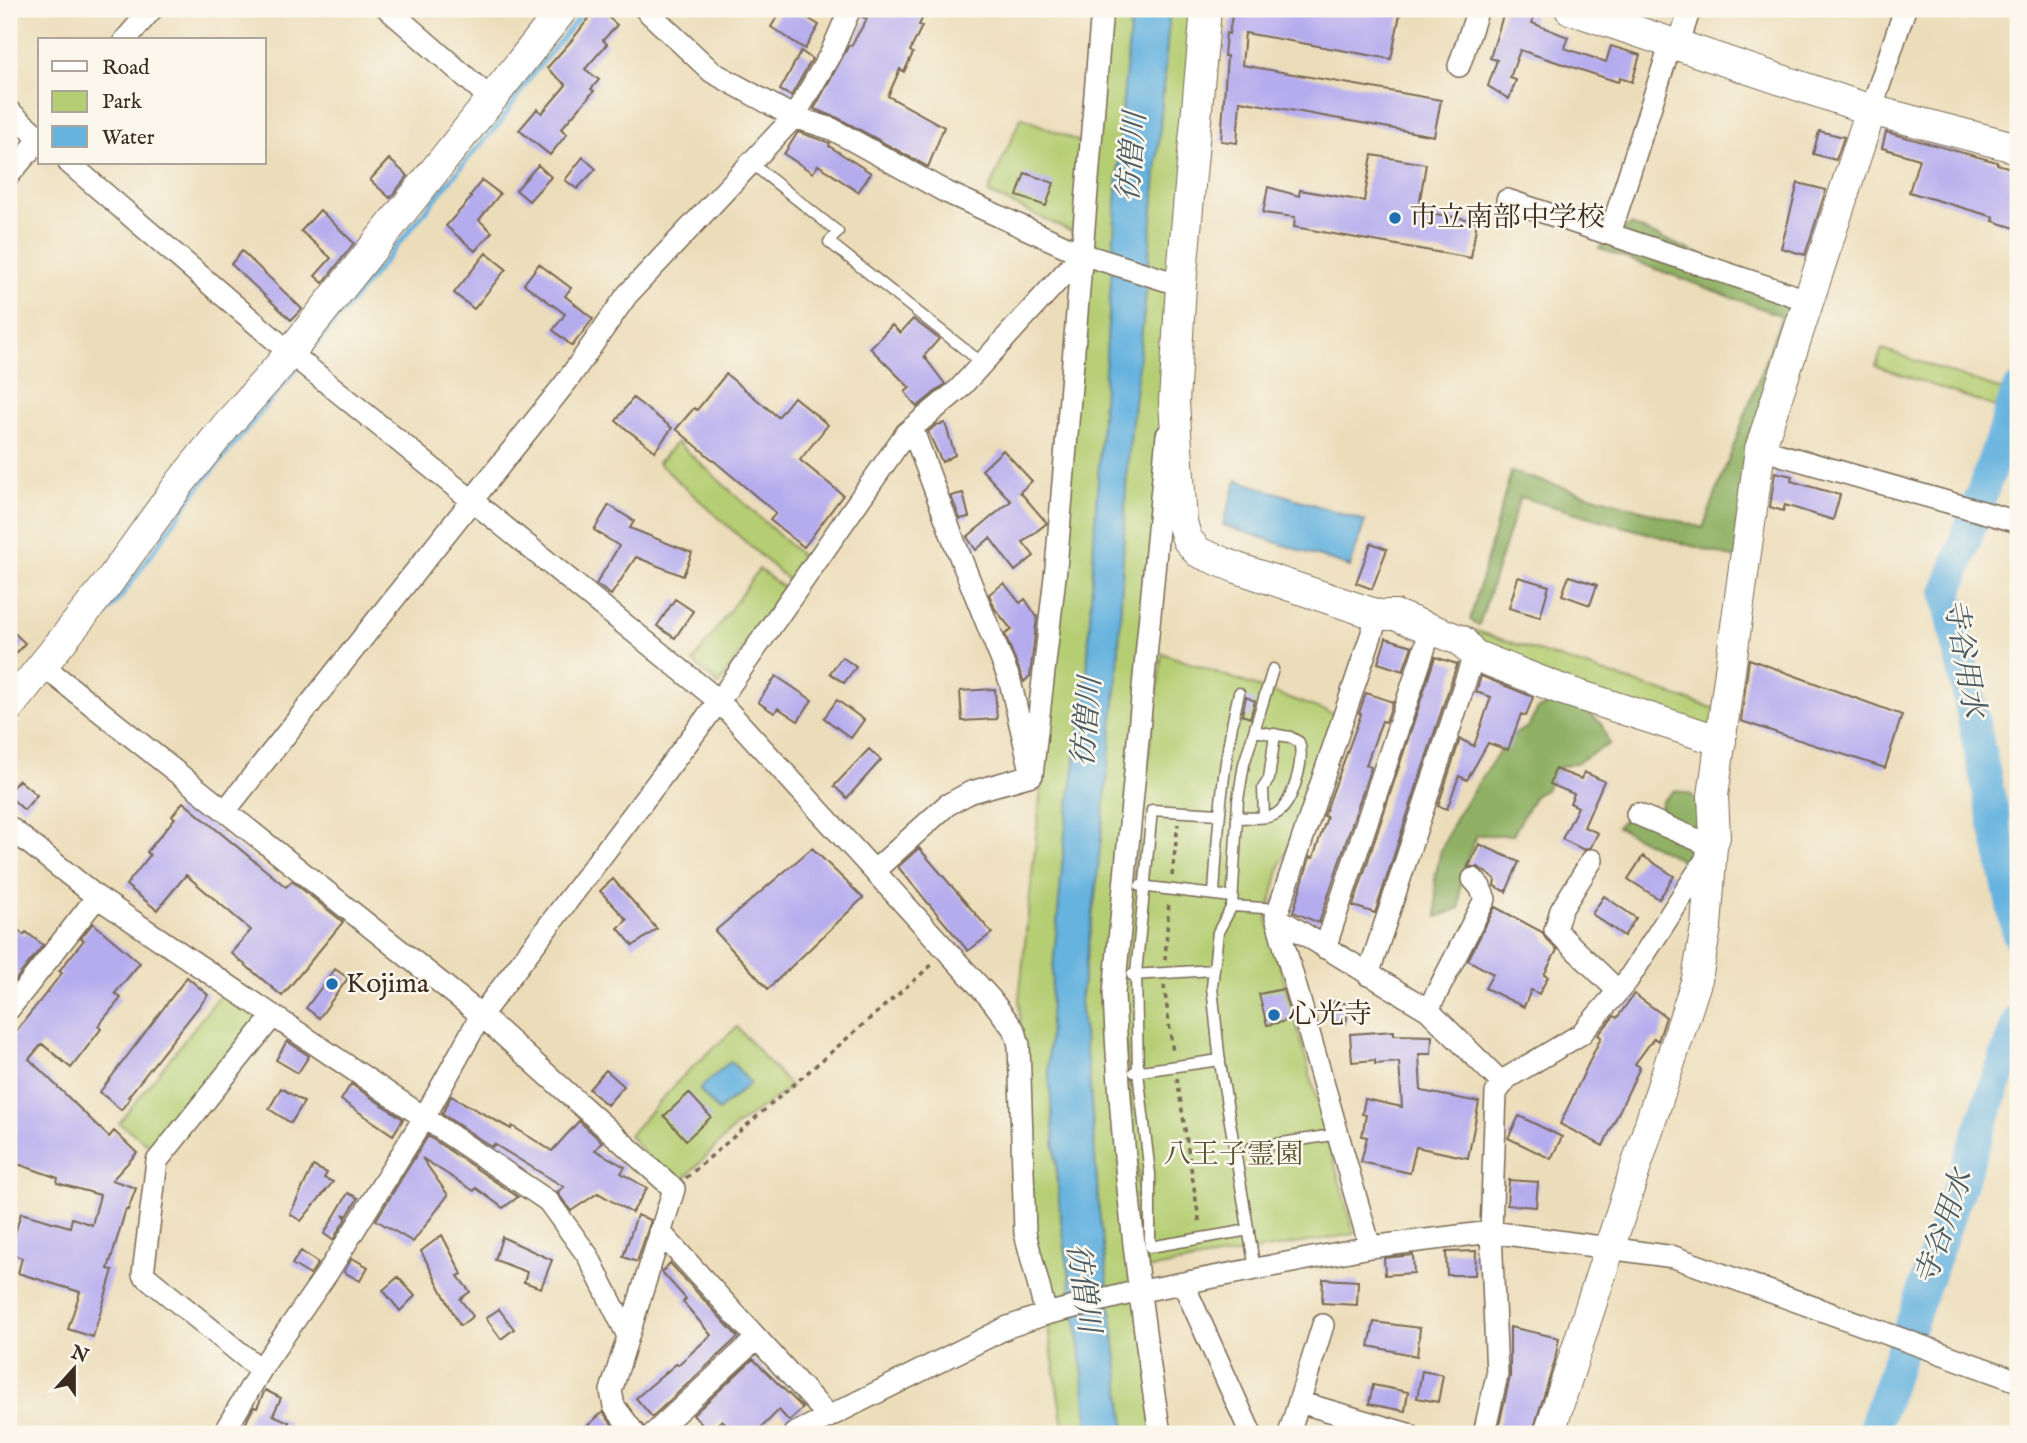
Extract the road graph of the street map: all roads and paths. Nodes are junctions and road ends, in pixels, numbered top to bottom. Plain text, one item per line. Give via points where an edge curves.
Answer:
1 (152, 9) edge
2 (388, 9) edge
3 (563, 9) edge
4 (645, 9) edge
5 (850, 9) edge
6 (1102, 9) edge
7 (1206, 9) edge
8 (1478, 9) edge
9 (1570, 9) edge
10 (1690, 9) edge
11 (1905, 9) edge
12 (127, 38) edge
13 (1675, 44) junction
14 (1459, 66) dead end
15 (491, 99) junction
16 (1871, 110) junction
17 (9, 111) edge
18 (794, 117) junction
19 (38, 137) edge
20 (38, 141) edge
21 (2018, 148) edge
22 (751, 163) junction
23 (69, 164) edge
24 (9, 175) edge
25 (1507, 200) dead end
26 (1610, 234) junction
27 (1086, 254) junction
28 (1181, 285) junction
29 (1810, 301) junction
30 (289, 352) junction
31 (982, 363) junction
32 (1174, 402) junction
33 (912, 428) junction
34 (1760, 449) junction
35 (471, 501) junction
36 (2018, 522) edge
37 (1378, 615) junction
38 (1432, 629) junction
39 (1475, 654) junction
40 (42, 665) junction
41 (1273, 669) dead end
42 (14, 690) edge
43 (1239, 693) dead end
44 (719, 701) junction
45 (1254, 731) junction
46 (1275, 734) junction
47 (1721, 741) junction
48 (1032, 775) junction
49 (225, 811) junction
50 (1180, 812) junction
51 (1219, 814) junction
52 (1637, 814) dead end
53 (1264, 817) junction
54 (1237, 818) junction
55 (9, 827) edge
56 (1712, 848) junction
57 (1592, 860) dead end
58 (874, 871) junction
59 (1473, 879) dead end
60 (1133, 886) junction
61 (1170, 890) junction
62 (1214, 894) junction
63 (97, 897) junction
64 (1232, 901) junction
65 (1278, 913) junction
66 (1325, 948) junction
67 (947, 952) junction
68 (1214, 970) junction
69 (1164, 973) junction
70 (1126, 975) junction
71 (1368, 975) junction
72 (1618, 991) junction
73 (9, 1009) edge
74 (1428, 1010) junction
75 (273, 1016) junction
76 (481, 1016) junction
77 (1220, 1060) junction
78 (1175, 1066) junction
79 (1128, 1073) junction
80 (1503, 1084) junction
81 (424, 1118) junction
82 (1338, 1134) junction
83 (1251, 1148) dead end
84 (674, 1189) junction
85 (1249, 1230) junction
86 (660, 1232) junction
87 (1491, 1232) junction
88 (1203, 1238) junction
89 (1370, 1247) junction
90 (1610, 1249) junction
91 (1255, 1269) junction
92 (1183, 1283) junction
93 (1135, 1293) junction
94 (1046, 1314) junction
95 (1323, 1325) dead end
96 (628, 1336) junction
97 (757, 1338) junction
98 (261, 1370) junction
99 (2018, 1381) edge
100 (1299, 1402) junction
101 (829, 1417) junction
102 (223, 1434) edge
103 (635, 1434) edge
104 (653, 1434) edge
105 (794, 1434) edge
106 (1160, 1434) edge
107 (1251, 1434) edge
108 (1289, 1434) edge
109 (1408, 1434) edge
110 (1484, 1434) edge
111 (1549, 1434) edge

1 - 12 street
2 - 15 street
3 - 15 street
4 - 18 street via 712,72
5 - 18 street
6 - 27 street
7 - 28 street
8 - 14 street
9 - 13 street
10 - 13 street
11 - 16 street
13 - 16 street
13 - 26 street
15 - 30 street
16 - 21 street
16 - 29 street
17 - 19 street
18 - 22 street
18 - 27 street via 832,129 944,191
20 - 24 street
22 - 31 lane via 838,232 829,242
22 - 35 street via 627,295 567,381
23 - 30 street
25 - 26 street
26 - 29 street
27 - 28 street
27 - 31 street
27 - 48 street
28 - 32 street
29 - 34 street
30 - 35 street
30 - 40 street via 180,483
31 - 33 street
32 - 37 street via 1182,522 1187,540 1198,552
32 - 60 street via 1165,442
33 - 44 street
33 - 48 street via 1010,681
34 - 36 street
34 - 47 street
35 - 44 street
35 - 49 street
37 - 38 street via 1395,615
37 - 65 street
38 - 39 street via 1462,640
38 - 66 street
39 - 47 street via 1563,690
39 - 71 street
40 - 42 street
40 - 49 street
41 - 45 lane
43 - 51 lane
44 - 58 street
44 - 76 street
45 - 46 lane
45 - 54 lane
46 - 53 lane via 1269,779 1263,788
46 - 53 lane via 1299,742 1299,772 1289,799 1277,813
47 - 56 street
48 - 58 street via 971,792 947,805
49 - 76 street
50 - 51 lane
50 - 60 lane via 1152,810
50 - 61 path
51 - 62 lane
52 - 56 street
53 - 54 lane
54 - 64 lane
55 - 63 street
56 - 72 street
56 - 90 street via 1697,979
57 - 72 street via 1561,910 1555,930
58 - 67 street
59 - 74 street via 1485,899
60 - 61 lane
60 - 70 street
61 - 62 lane
61 - 69 path
62 - 64 lane
63 - 73 street
63 - 75 street
64 - 65 lane
64 - 68 lane via 1218,932
65 - 66 street
65 - 82 street
66 - 71 street
67 - 84 path
67 - 94 street via 1015,1031 1025,1233
68 - 69 lane
68 - 77 lane
69 - 70 lane
69 - 78 path
70 - 79 street via 1114,993
71 - 74 street
72 - 80 street via 1581,1034
74 - 80 street
75 - 81 street
75 - 98 street via 157,1161 144,1275
76 - 81 street
76 - 84 street
77 - 78 lane
77 - 85 lane
78 - 79 lane
78 - 88 path
79 - 88 lane via 1150,1174 1150,1247
79 - 93 street
80 - 87 street via 1496,1093
81 - 96 street via 548,1201 588,1256
81 - 98 street
82 - 83 lane
82 - 89 street
84 - 86 street
85 - 88 lane
85 - 91 lane
86 - 96 street
86 - 97 street
87 - 89 street
87 - 90 street
87 - 110 street via 1497,1375
89 - 91 street
90 - 99 street via 1674,1257
90 - 111 street
91 - 92 street
92 - 93 street
92 - 107 street
93 - 94 street
93 - 106 street
94 - 101 street via 1008,1327
95 - 100 street
96 - 103 street via 611,1391 614,1406
97 - 101 street
97 - 104 street
98 - 102 street
100 - 108 street
100 - 109 street
101 - 105 street

